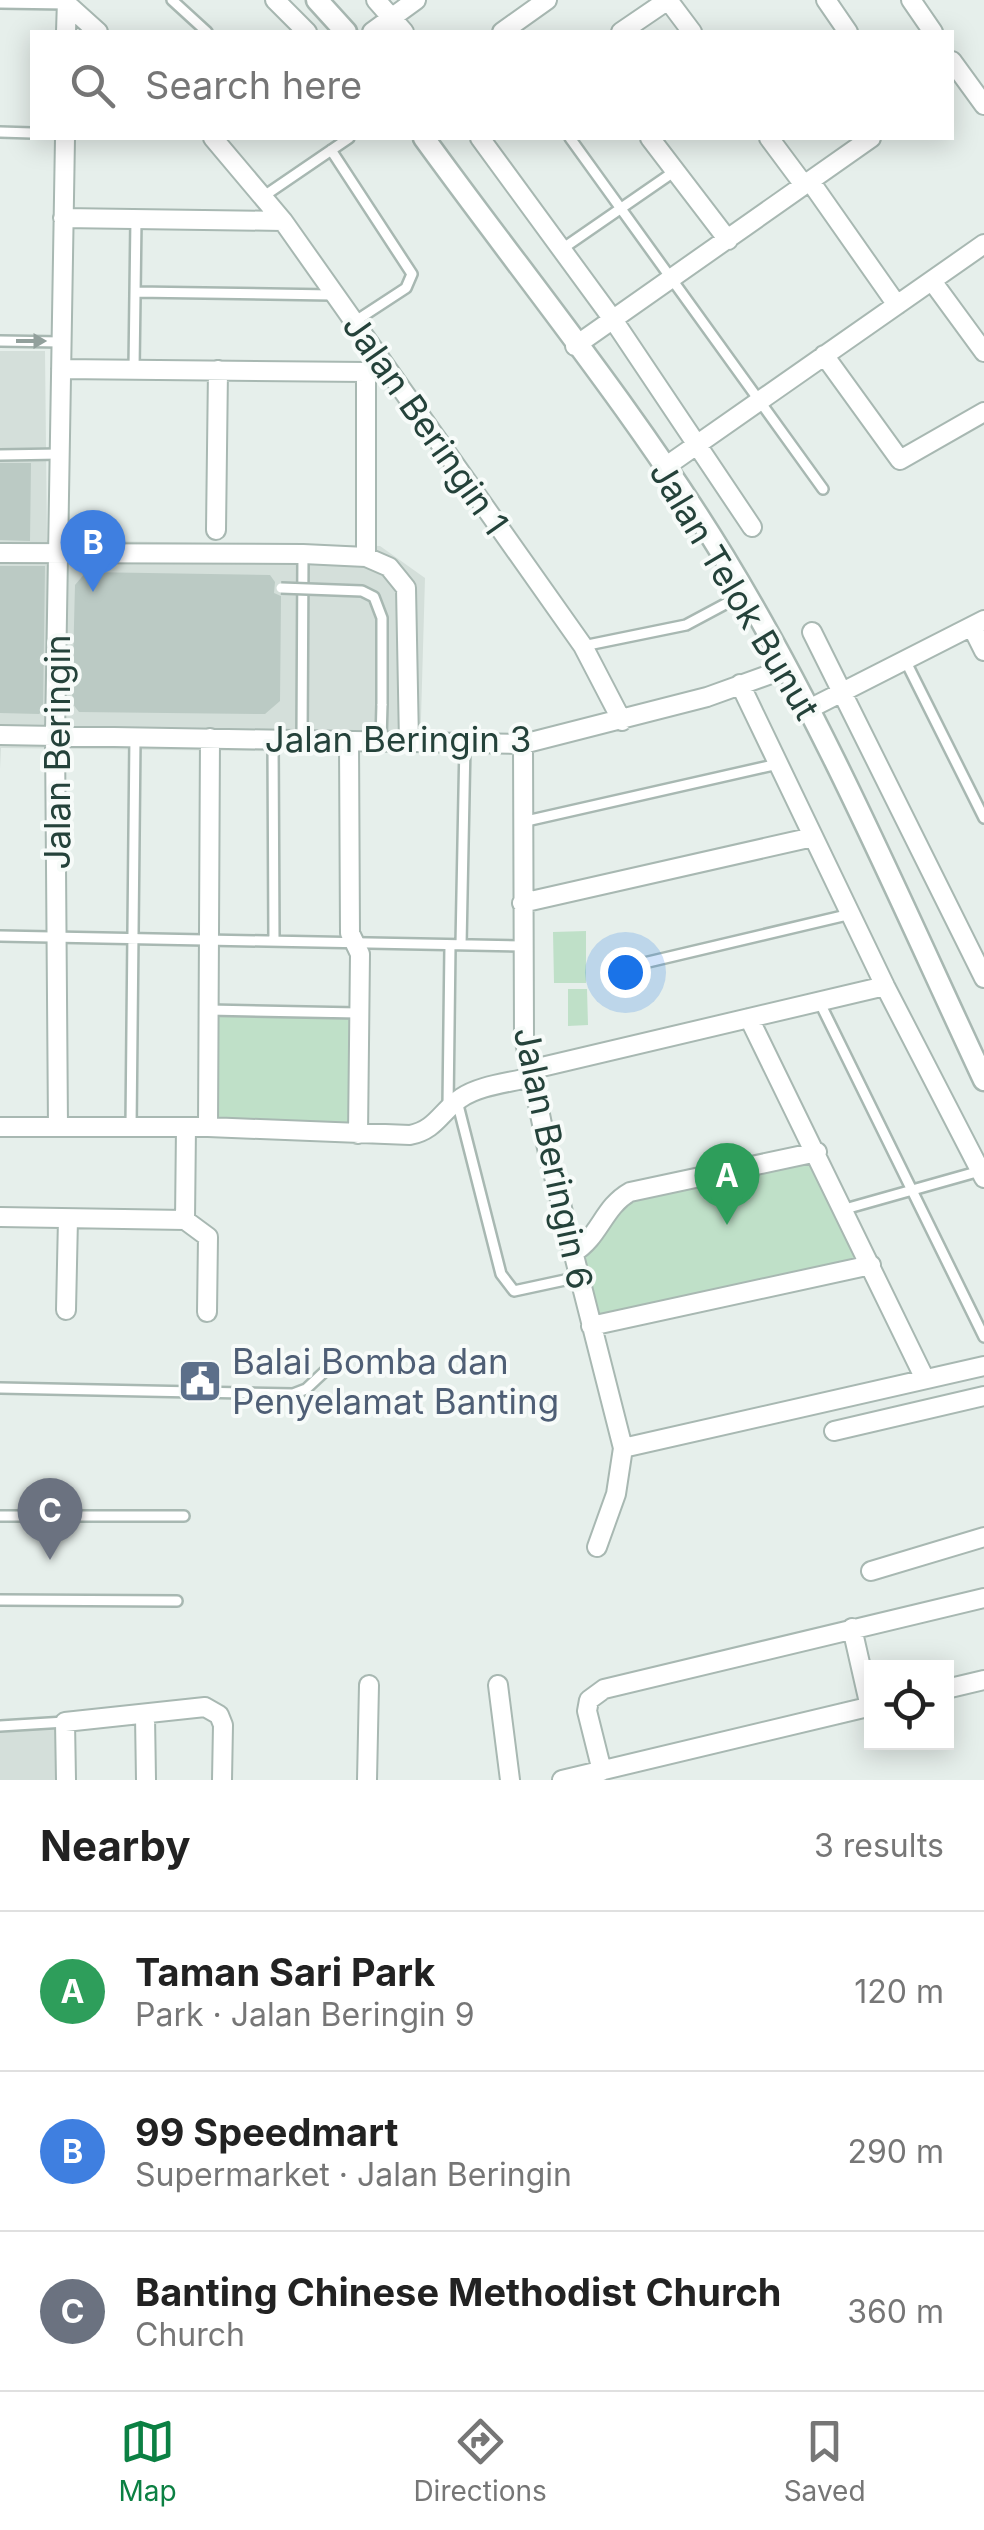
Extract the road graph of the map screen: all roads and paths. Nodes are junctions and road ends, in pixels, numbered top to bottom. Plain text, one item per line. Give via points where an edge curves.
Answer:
1 (172, 0) edge
2 (275, 0) edge
3 (317, 0) edge
4 (376, 0) edge
5 (416, 0) edge
6 (546, 0) edge
7 (668, 0) edge
8 (826, 0) edge
9 (910, 0) edge
10 (0, 2) edge
11 (67, 2) edge
12 (398, 25) edge
13 (66, 30) edge
14 (96, 30) edge
15 (205, 30) edge
16 (304, 30) edge
17 (344, 30) edge
18 (505, 30) edge
19 (624, 30) edge
20 (690, 30) edge
21 (847, 30) edge
22 (931, 30) edge
23 (954, 72) edge
24 (984, 104) edge
25 (0, 132) edge
26 (30, 134) edge
27 (65, 140) edge
28 (216, 140) edge
29 (346, 140) edge
30 (425, 140) edge
31 (481, 140) edge
32 (571, 140) edge
33 (652, 140) edge
34 (771, 140) edge
35 (868, 140) edge
36 (331, 150) junction
37 (675, 171) junction
38 (807, 183) junction
39 (264, 196) junction
40 (622, 210) junction
41 (63, 218) junction
42 (136, 219) junction
43 (284, 221) junction
44 (728, 240) junction
45 (984, 244) edge
46 (562, 249) junction
47 (673, 279) junction
48 (932, 280) junction
49 (135, 292) junction
50 (335, 294) junction
51 (897, 305) junction
52 (614, 320) junction
53 (354, 322) junction
54 (0, 341) edge
55 (61, 342) junction
56 (575, 346) junction
57 (984, 352) edge
58 (824, 355) junction
59 (380, 358) junction
60 (61, 369) junction
61 (134, 370) junction
62 (218, 370) junction
63 (366, 372) junction
64 (761, 399) junction
65 (984, 412) edge
66 (696, 443) junction
67 (0, 454) edge
68 (60, 454) junction
69 (665, 467) junction
70 (824, 490) dead end
71 (752, 527) dead end
72 (216, 530) dead end
73 (58, 552) junction
74 (0, 553) edge
75 (303, 554) junction
76 (366, 557) junction
77 (281, 588) dead end
78 (744, 594) junction
79 (978, 624) edge
80 (812, 632) dead end
81 (583, 646) junction
82 (984, 650) edge
83 (905, 660) junction
84 (786, 669) junction
85 (740, 684) junction
86 (842, 692) junction
87 (808, 710) junction
88 (622, 721) junction
89 (0, 734) edge
90 (55, 736) junction
91 (135, 737) junction
92 (210, 738) junction
93 (274, 740) junction
94 (302, 740) junction
95 (350, 741) junction
96 (381, 742) junction
97 (409, 742) junction
98 (464, 743) junction
99 (523, 744) junction
100 (778, 764) junction
101 (984, 818) edge
102 (522, 822) junction
103 (813, 837) junction
104 (522, 903) junction
105 (851, 914) junction
106 (0, 936) edge
107 (58, 937) junction
108 (132, 938) junction
109 (209, 940) junction
110 (274, 941) junction
111 (356, 944) junction
112 (456, 945) junction
113 (522, 946) junction
114 (627, 967) dead end
115 (984, 978) edge
116 (885, 986) junction
117 (819, 1002) junction
118 (209, 1010) junction
119 (361, 1012) junction
120 (749, 1018) junction
121 (530, 1073) junction
122 (984, 1080) edge
123 (452, 1104) junction
124 (58, 1127) junction
125 (130, 1127) junction
126 (186, 1127) junction
127 (208, 1127) junction
128 (0, 1128) edge
129 (358, 1134) junction
130 (817, 1152) junction
131 (982, 1174) edge
132 (912, 1190) junction
133 (844, 1209) junction
134 (0, 1218) edge
135 (68, 1219) junction
136 (190, 1222) junction
137 (573, 1254) junction
138 (870, 1264) junction
139 (579, 1277) junction
140 (66, 1310) dead end
141 (207, 1312) dead end
142 (592, 1326) junction
143 (984, 1337) edge
144 (339, 1358) dead end
145 (984, 1366) edge
146 (924, 1377) junction
147 (0, 1388) edge
148 (984, 1396) edge
149 (834, 1430) dead end
150 (623, 1448) junction
151 (0, 1516) edge
152 (184, 1516) dead end
153 (984, 1537) edge
154 (597, 1547) dead end
155 (871, 1571) dead end
156 (984, 1598) edge
157 (0, 1600) edge
158 (176, 1601) dead end
159 (852, 1628) junction
160 (864, 1677) edge
161 (984, 1680) edge
162 (498, 1685) dead end
163 (370, 1686) dead end
164 (954, 1686) edge
165 (864, 1708) edge
166 (145, 1716) junction
167 (65, 1722) junction
168 (0, 1726) edge
169 (602, 1770) junction
170 (66, 1780) edge
171 (146, 1780) edge
172 (222, 1780) edge
173 (366, 1780) edge
174 (510, 1780) edge
175 (562, 1780) edge

1 - 15 lane
2 - 16 street
3 - 17 street
4 - 12 street
5 - 12 street
6 - 18 street
7 - 19 street
7 - 20 street
8 - 21 street
9 - 22 street
10 - 11 lane
11 - 13 street
11 - 14 street
23 - 24 street
25 - 26 lane
27 - 41 street, Jalan Beringin
28 - 39 street, Jalan Beringin 1
29 - 36 lane
30 - 56 street, Jalan Telok Bunut
31 - 46 street
32 - 40 lane
33 - 37 street
34 - 38 street
35 - 38 street
36 - 39 lane
36 - 53 lane via 412,274 406,288
37 - 40 lane
37 - 44 street
38 - 44 street
38 - 51 street
39 - 43 street, Jalan Beringin 1
40 - 46 lane
40 - 47 lane
41 - 42 street
41 - 55 street, Jalan Beringin
42 - 43 street
42 - 49 lane
43 - 50 street, Jalan Beringin 1
44 - 47 street
45 - 48 street
46 - 52 street
47 - 52 street
47 - 64 lane
48 - 51 street
48 - 57 street
49 - 50 lane
49 - 61 lane
50 - 53 street, Jalan Beringin 1
51 - 58 street
52 - 56 street
52 - 66 street
53 - 59 street, Jalan Beringin 1
54 -> 55 lane
55 - 60 street, Jalan Beringin
56 - 69 street, Jalan Telok Bunut
58 - 64 street
58 - 65 street via 900,460
59 - 63 street
59 - 81 street, Jalan Beringin 1
60 - 61 street
60 - 68 street, Jalan Beringin
61 - 62 street
62 - 63 street
62 - 72 street
63 - 76 street
64 - 66 street
64 - 70 lane
66 - 69 street
66 - 71 street
67 - 68 lane
68 - 73 street, Jalan Beringin
69 - 78 street, Jalan Telok Bunut
73 - 74 street
73 - 75 street
73 - 90 street, Jalan Beringin
75 - 76 street
75 - 94 lane
76 - 97 street via 389,567 406,588
77 - 96 lane, bridge via 374,596 382,618
78 - 81 lane via 686,625
78 - 84 street, Jalan Telok Bunut
79 - 82 street
79 - 83 street
80 - 86 street
81 - 88 street, Jalan Beringin 1
83 - 86 street
83 - 101 lane
84 - 85 street, Jalan Beringin 3
84 - 87 street, Jalan Telok Bunut
85 - 88 street, Jalan Beringin 3
85 - 100 street
86 - 87 street
86 - 115 street
87 - 122 street, Jalan Telok Bunut
88 - 99 street, Jalan Beringin 3
89 - 90 street, Jalan Beringin 3
90 - 91 street, Jalan Beringin 3
90 - 107 street, Jalan Beringin
91 - 92 street, Jalan Beringin 3
91 - 108 lane
92 - 93 street, Jalan Beringin 3
92 - 109 street
93 - 94 street, Jalan Beringin 3
93 - 110 lane
94 - 95 street, Jalan Beringin 3
95 - 96 street, Jalan Beringin 3
95 - 111 street via 350,933
96 - 97 street, Jalan Beringin 3
97 - 98 street, Jalan Beringin 3
98 - 99 street, Jalan Beringin 3
98 - 112 lane
99 - 102 street, Jalan Beringin 6
100 - 102 lane
100 - 103 street
102 - 104 street, Jalan Beringin 6
103 - 104 street
103 - 105 street
104 - 113 street, Jalan Beringin 6
105 - 114 lane
105 - 116 street
106 - 107 lane
107 - 108 lane
107 - 124 street, Jalan Beringin
108 - 109 lane
108 - 125 lane
109 - 110 lane
109 - 118 street
110 - 111 lane
111 - 112 lane
111 - 119 street
112 - 113 lane
112 - 123 lane
113 - 121 street, Jalan Beringin 6 via 521,1014
116 - 117 street
116 - 131 street
117 - 120 street
117 - 132 lane
118 - 119 lane
118 - 127 street
119 - 129 street
120 - 121 street
120 - 130 street
121 - 123 street
121 - 137 street, Jalan Beringin 6
123 - 129 street via 425,1132
123 - 139 lane via 508,1287
124 - 125 street
124 - 128 street
125 - 126 street
126 - 127 street
126 - 136 street
127 - 129 street
130 - 133 street
130 - 137 street via 630,1192 614,1202 595,1238
131 - 132 lane
132 - 133 lane
132 - 143 lane
133 - 138 street
134 - 135 street
135 - 136 street
135 - 140 street
136 - 141 street via 208,1237
137 - 139 street, Jalan Beringin 6
138 - 142 street
138 - 146 street
139 - 142 street, Jalan Beringin 6
142 - 150 street, Jalan Beringin 6
144 - 147 lane via 293,1394
145 - 146 street
146 - 150 street
148 - 149 street
150 - 154 street
151 - 152 lane
153 - 155 street
156 - 159 street
157 - 158 lane
159 - 160 street
159 - 169 street via 596,1693 587,1710
161 - 164 street
162 - 174 street
163 - 173 street
165 - 169 street
166 - 167 street
166 - 171 street
166 - 172 street via 205,1707 220,1715
167 - 168 lane
167 - 170 street
169 - 175 street

